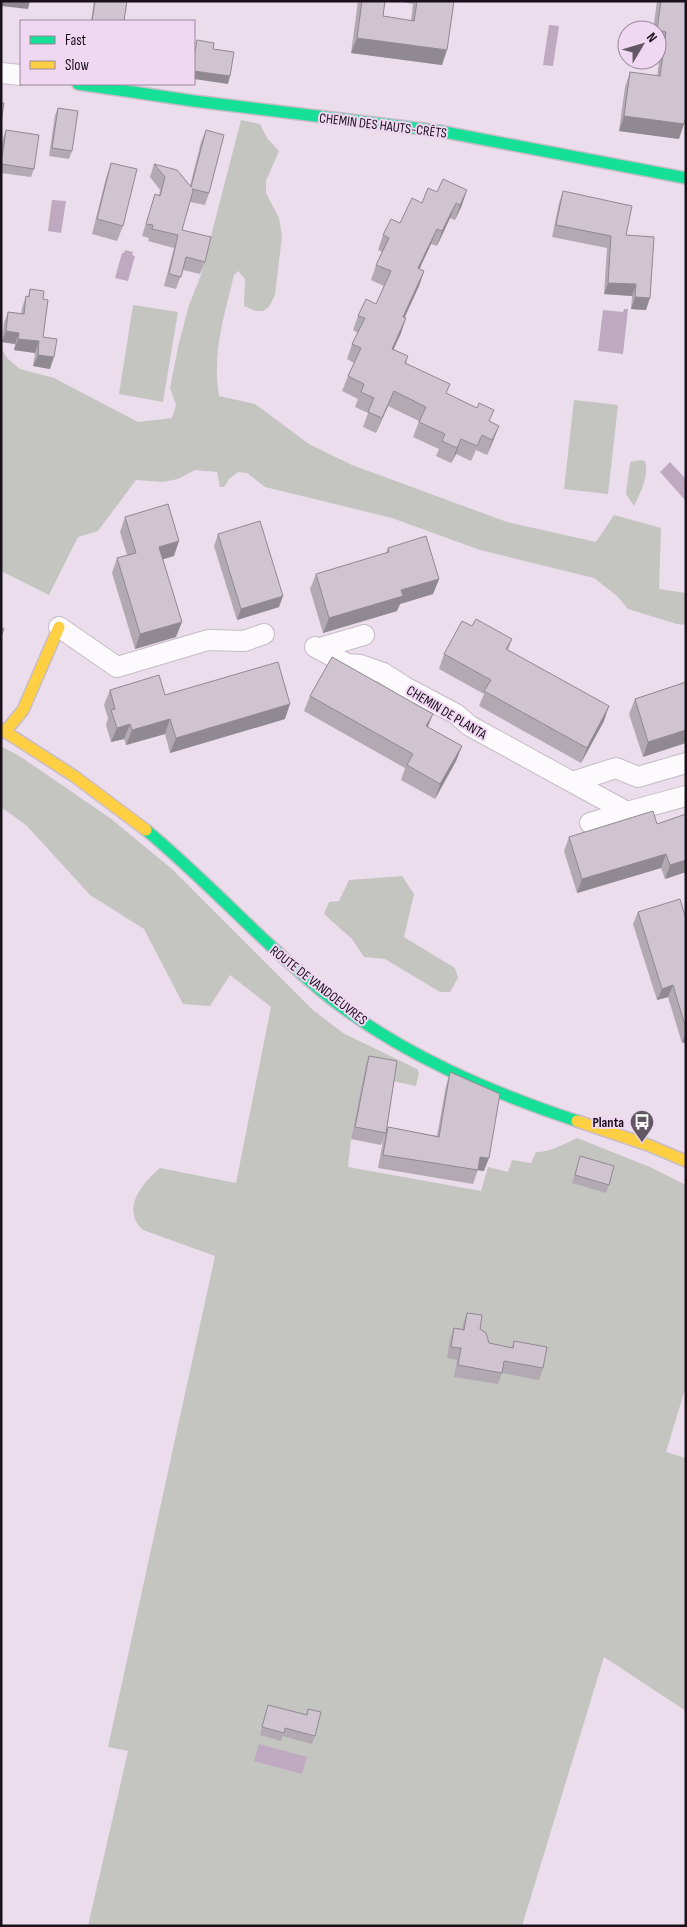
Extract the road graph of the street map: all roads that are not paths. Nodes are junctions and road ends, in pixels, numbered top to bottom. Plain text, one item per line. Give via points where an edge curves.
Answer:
1 (1, 72) edge
2 (20, 75) edge
3 (85, 85) edge
4 (686, 178) edge
5 (59, 627) joint
6 (264, 634) dead end
7 (364, 635) dead end
8 (3, 731) edge
9 (686, 763) edge
10 (572, 782) junction
11 (686, 796) edge
12 (626, 812) junction
13 (590, 823) dead end
14 (686, 1161) edge

1 - 2 street
3 - 4 main road, CHEMIN DES HAUTS-CRÊTS via 439,132
5 - 6 street via 117,667 208,640 244,641
5 - 8 main road via 23,710
7 - 10 street, CHEMIN DE PLANTA via 317,647 347,664 383,673
8 - 14 main road, ROUTE DE VANDOEUVRES via 116,806 187,864 302,975 375,1029 427,1059 499,1092
9 - 10 street via 638,777 616,768
10 - 12 street, CHEMIN DE PLANTA
11 - 12 street
12 - 13 street

